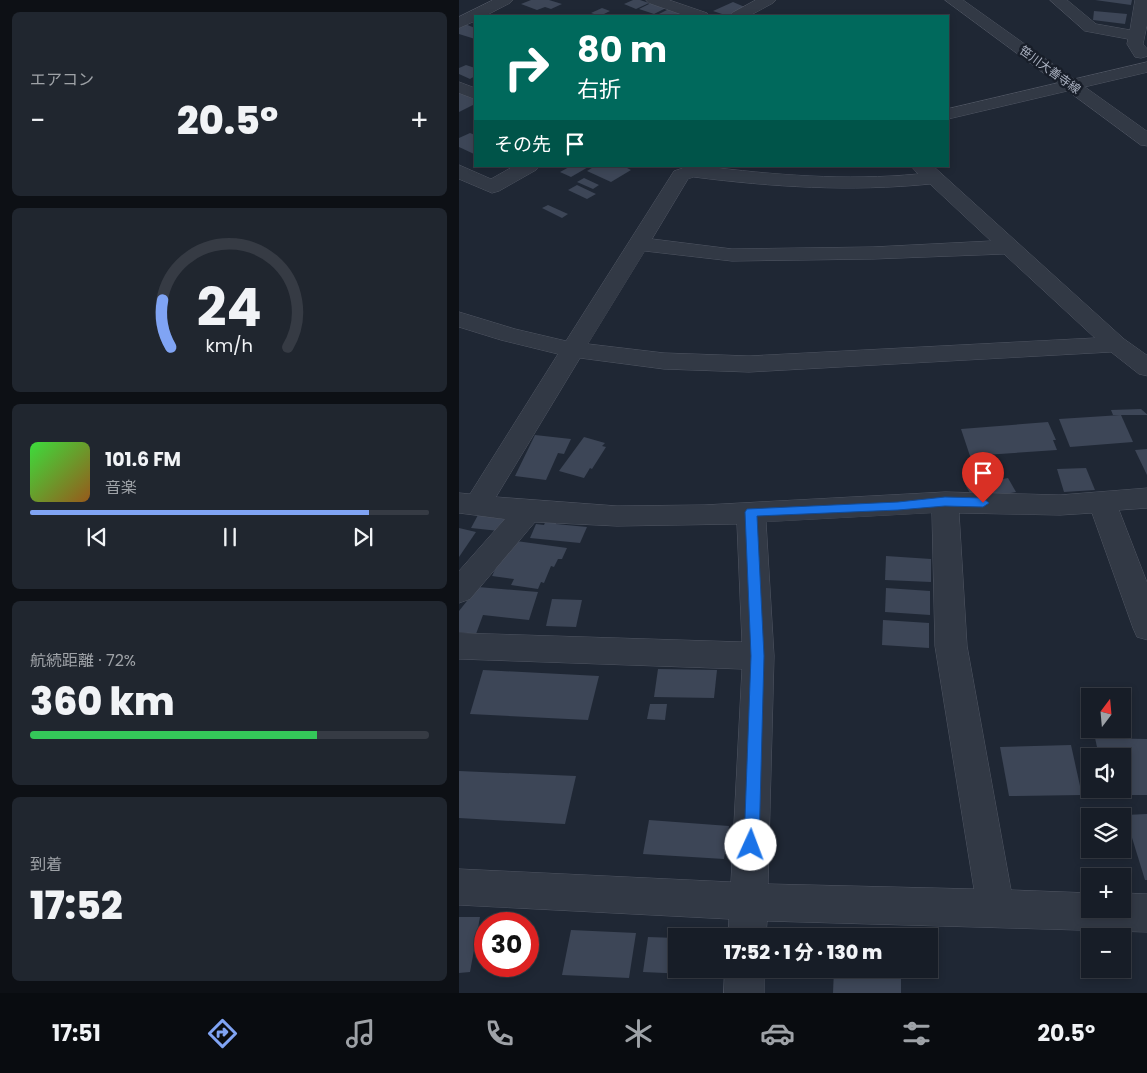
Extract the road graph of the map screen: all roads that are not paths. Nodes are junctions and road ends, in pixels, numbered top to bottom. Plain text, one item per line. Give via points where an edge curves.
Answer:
1 (505, 0) edge
2 (654, 0) edge
3 (768, 0) edge
4 (953, 0) edge
5 (1058, 0) edge
6 (1143, 0) edge
7 (478, 15) edge
8 (698, 15) edge
9 (740, 15) edge
10 (474, 17) edge
11 (463, 23) edge
12 (1137, 36) junction
13 (1147, 63) edge
14 (1147, 67) edge
15 (1071, 85) junction
16 (459, 87) edge
17 (474, 94) edge
18 (949, 114) edge
19 (1147, 141) edge
20 (527, 167) edge
21 (459, 171) edge
22 (927, 172) edge
23 (638, 244) junction
24 (1009, 247) junction
25 (459, 319) edge
26 (1116, 344) junction
27 (573, 350) junction
28 (1147, 368) edge
29 (1147, 498) edge
30 (945, 502) junction
31 (1102, 502) junction
32 (468, 504) edge
33 (528, 511) junction
34 (751, 512) junction
35 (459, 590) edge
36 (1147, 628) edge
37 (459, 646) edge
38 (758, 656) junction
39 (459, 887) edge
40 (996, 908) junction
41 (1147, 913) edge
42 (749, 919) edge
43 (745, 978) edge
44 (744, 993) edge

1 - 7 street
2 - 8 street
3 - 9 street
4 - 15 street, 笹川大善寺線
5 - 12 street via 1091,28
6 - 12 street
10 - 11 street
12 - 13 street via 1135,44
14 - 15 street
15 - 18 street
15 - 19 street, 笹川大善寺線
16 - 17 street
20 - 21 street via 492,187
22 - 23 street via 895,183 824,184 693,171 681,175
22 - 24 street
23 - 24 street via 732,255 873,254
23 - 27 street
24 - 26 street
25 - 27 street
26 - 27 street via 749,364 665,361
26 - 28 street
27 - 32 street
29 - 31 street
30 - 31 street via 1059,505
30 - 34 street
30 - 40 street via 951,646
31 - 36 street
32 - 33 street
33 - 34 street via 617,516
33 - 35 street
34 - 38 street
37 - 38 street
38 - 42 street
39 - 42 street
40 - 41 street
40 - 42 street
43 - 44 street

